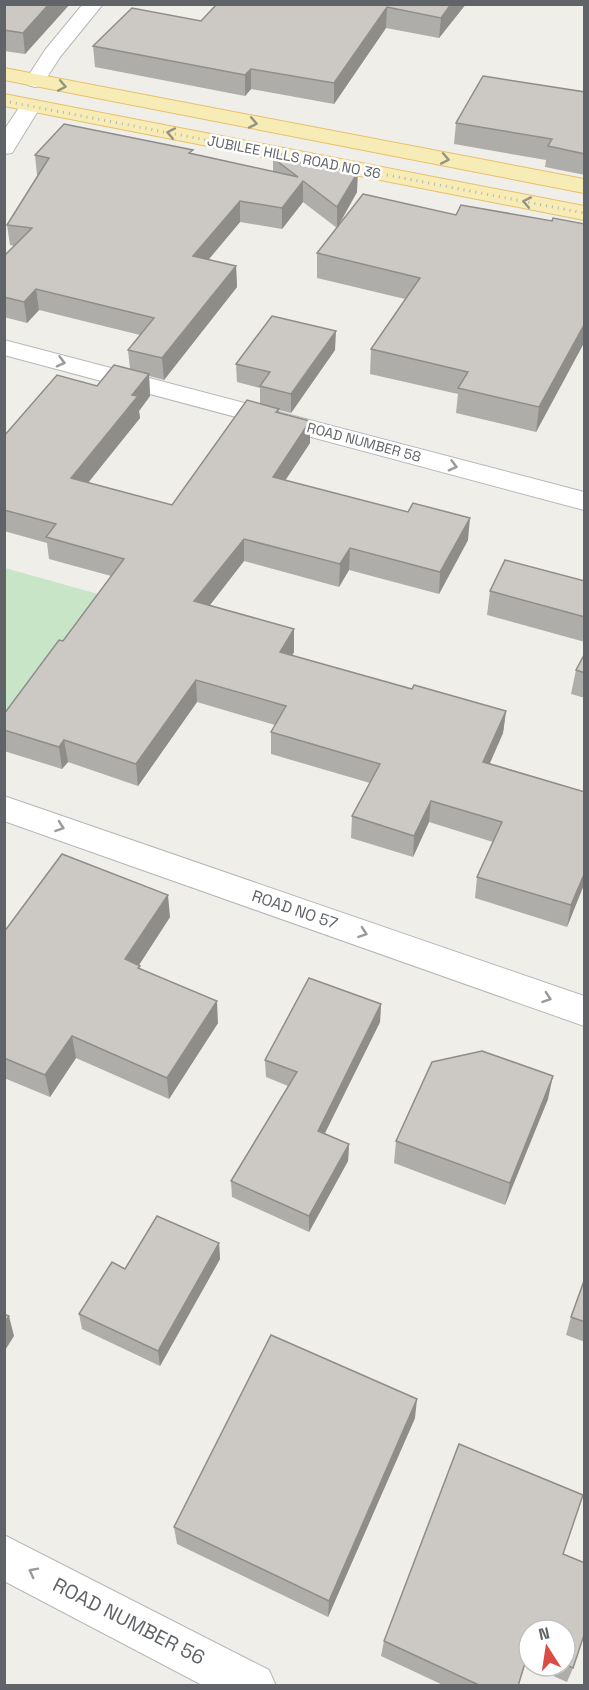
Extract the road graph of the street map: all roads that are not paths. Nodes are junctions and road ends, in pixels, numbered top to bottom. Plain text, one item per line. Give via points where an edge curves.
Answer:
1 (94, 4) edge
2 (4, 74) edge
3 (35, 81) junction
4 (4, 100) edge
5 (30, 106) junction
6 (4, 148) edge
7 (585, 186) edge
8 (585, 213) edge
9 (4, 347) edge
10 (585, 501) edge
11 (4, 808) edge
12 (585, 1011) edge
13 (4, 1557) edge
14 (253, 1686) edge

1 - 3 street
2 - 3 main road, JUBILEE HILLS ROAD NO 36
3 -> 7 main road, JUBILEE HILLS ROAD NO 36
4 - 5 main road, JUBILEE HILLS ROAD NO 36
5 - 6 street
8 -> 5 main road, JUBILEE HILLS ROAD NO 36
9 -> 10 street, ROAD NUMBER 58
11 -> 12 street, ROAD NO 57
14 -> 13 street, ROAD NUMBER 56

